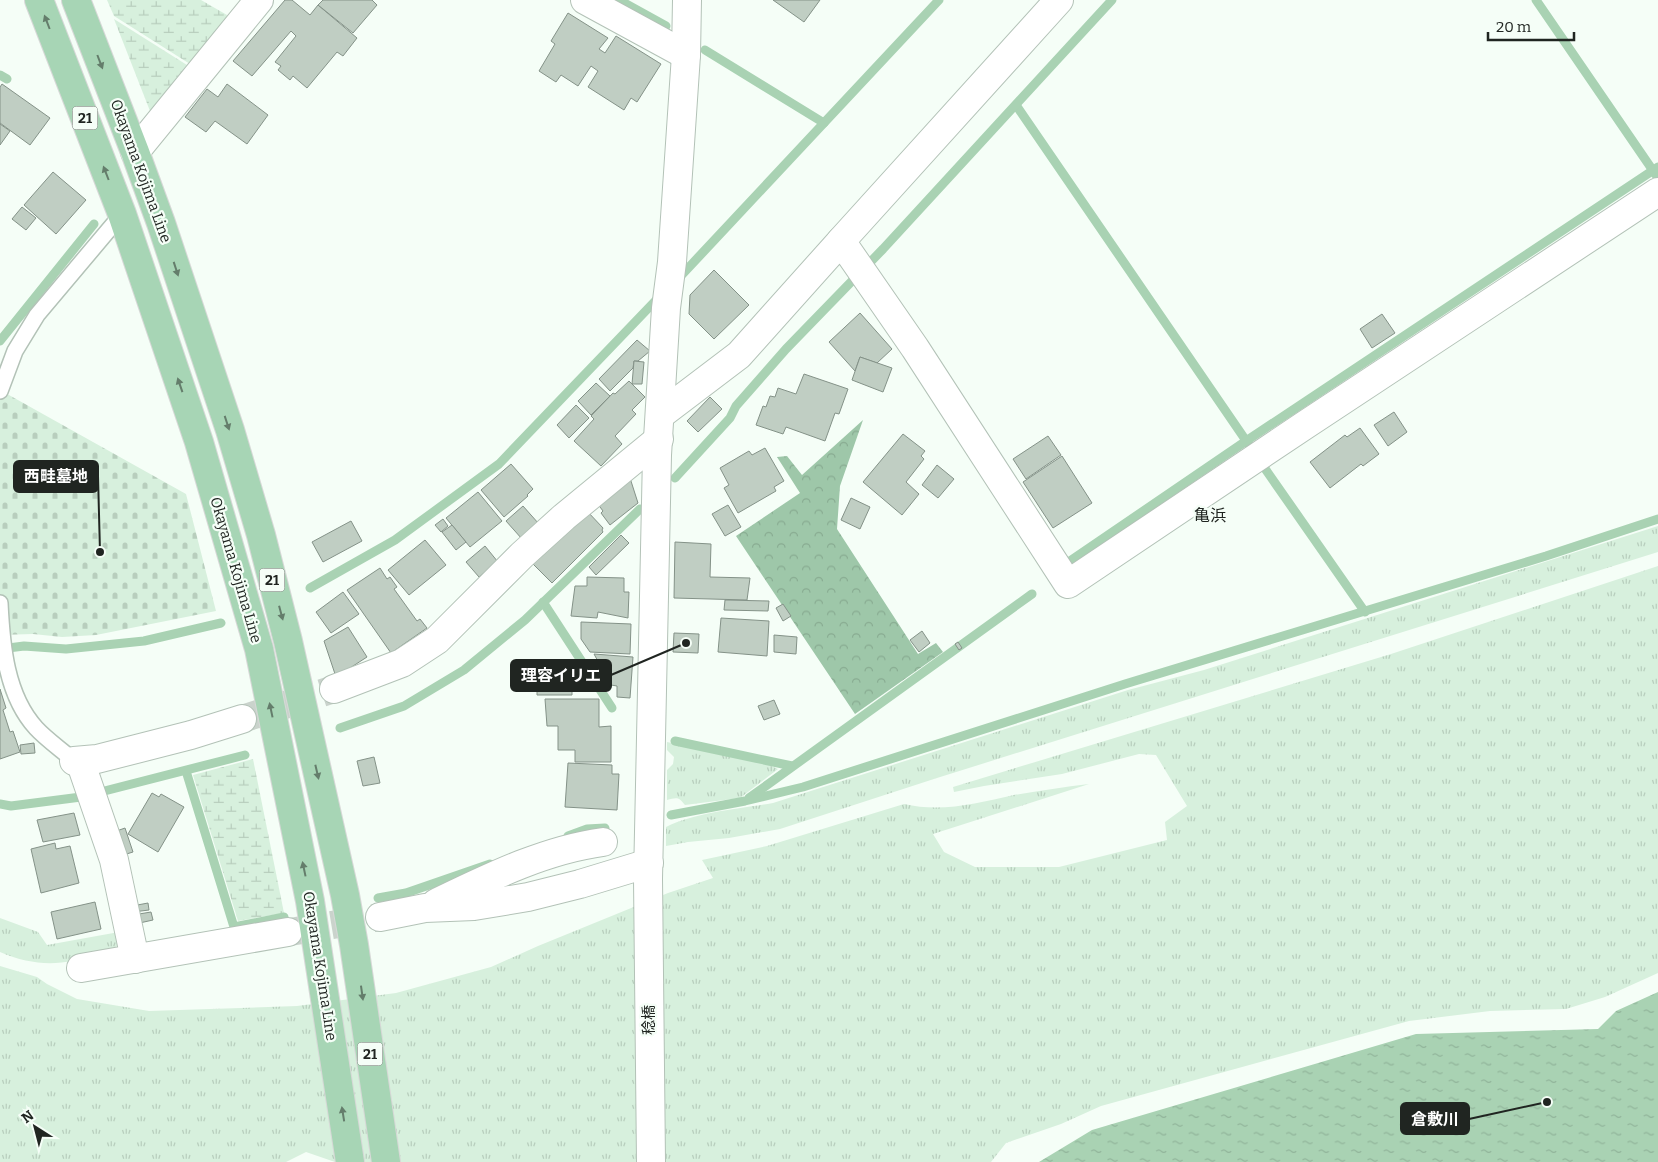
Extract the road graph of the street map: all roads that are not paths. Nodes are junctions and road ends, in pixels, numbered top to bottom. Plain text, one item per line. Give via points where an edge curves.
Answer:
1 (39, 0) edge
2 (76, 0) edge
3 (259, 0) edge
4 (585, 0) edge
5 (687, 0) edge
6 (1059, 0) edge
7 (686, 56) junction
8 (135, 152) junction
9 (1658, 192) edge
10 (122, 214) junction
11 (855, 261) junction
12 (0, 391) edge
13 (660, 427) junction
14 (0, 602) edge
15 (334, 689) tunnel mouth
16 (242, 719) tunnel mouth
17 (77, 761) junction
18 (603, 842) dead end
19 (648, 871) junction
20 (425, 908) junction
21 (380, 917) tunnel mouth
22 (288, 932) tunnel mouth
23 (135, 959) junction
24 (81, 968) dead end
25 (350, 1162) edge
26 (386, 1162) edge
27 (650, 1162) edge

10 -> 1 main road, Okayama Kojima Line / 21
2 -> 8 main road, Okayama Kojima Line / 21
3 - 8 street
4 - 7 street
5 - 7 street, 稔橋
6 - 11 street
7 - 13 street, 稔橋
8 -> 26 main road, Okayama Kojima Line / 21 via 230,430 288,641 345,895
9 - 11 street via 1068,584
10 - 12 lane via 38,315 15,351
25 -> 10 main road, Okayama Kojima Line / 21 via 310,901 259,650 199,442
11 - 13 street via 739,355
13 - 15 street via 522,555 437,640 402,663
13 - 19 street, 稔橋
14 - 17 lane via 5,657 19,702 35,727
16 - 17 street via 191,735
17 - 23 street via 114,860
18 - 20 street via 540,858
19 - 20 street via 474,906
19 - 27 street, 稔橋
20 - 21 street
22 - 23 street
23 - 24 street

